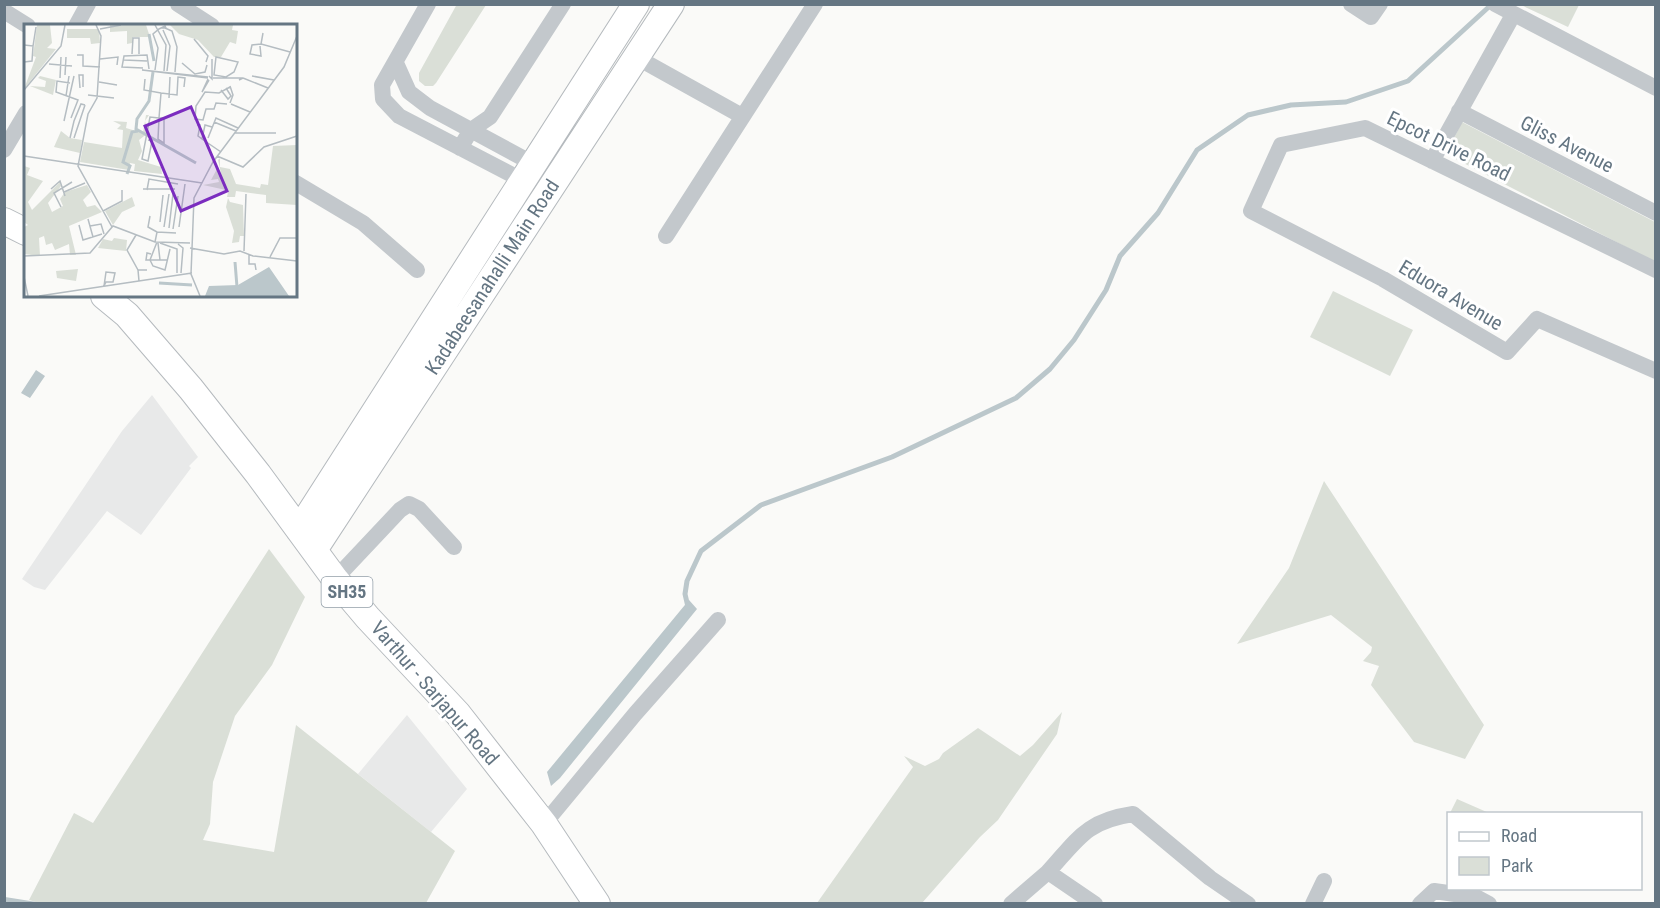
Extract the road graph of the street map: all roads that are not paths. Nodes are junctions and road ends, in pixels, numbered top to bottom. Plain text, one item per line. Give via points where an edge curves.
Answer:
1 (88, 4) edge
2 (178, 4) edge
3 (428, 4) edge
4 (563, 4) edge
5 (636, 4) edge
6 (671, 4) edge
7 (815, 4) edge
8 (1351, 4) edge
9 (1380, 4) edge
10 (1495, 4) edge
11 (4, 11) edge
12 (1513, 15) junction
13 (25, 24) edge
14 (77, 24) edge
15 (209, 24) edge
16 (636, 57) junction
17 (396, 63) junction
18 (1656, 88) edge
19 (1459, 111) junction
20 (24, 116) edge
21 (742, 116) junction
22 (471, 130) junction
23 (460, 148) junction
24 (4, 150) edge
25 (1431, 161) junction
26 (527, 171) junction
27 (297, 184) edge
28 (1251, 211) joint
29 (1656, 213) edge
30 (4, 221) edge
31 (24, 231) edge
32 (666, 236) dead end
33 (417, 270) dead end
34 (1656, 270) edge
35 (105, 297) edge
36 (1656, 370) edge
37 (307, 540) junction
38 (454, 547) dead end
39 (335, 579) junction
40 (718, 620) dead end
41 (544, 824) junction
42 (1048, 872) junction
43 (1324, 881) dead end
44 (593, 897) edge
45 (1011, 903) edge
46 (1095, 903) edge
47 (1248, 903) edge
48 (1313, 903) edge
49 (1420, 903) edge
50 (1489, 903) edge

1 - 14 street
2 - 15 street
3 - 17 street
4 - 22 street via 490,117
5 - 26 main road, Kadabeesanahalli Main Road
6 - 16 main road, Kadabeesanahalli Main Road
7 - 21 street
8 - 9 street via 1371,16
10 - 12 street
11 - 13 street
12 - 18 street
12 - 19 street
16 - 21 street
16 - 37 main road, Kadabeesanahalli Main Road
17 - 22 street via 409,92
17 - 23 street via 382,86 383,99 399,116
19 - 25 street
19 - 29 street, Gliss Avenue
20 - 24 street
21 - 32 street
22 - 23 street
22 - 26 street
23 - 26 street
25 - 28 street, Epcot Drive Road via 1365,128 1281,145
25 - 34 street, Epcot Drive Road
26 - 37 main road, Kadabeesanahalli Main Road
27 - 33 street via 363,223
28 - 36 street, Eduora Avenue via 1383,279 1507,352 1537,319
30 - 31 main road
35 - 37 main road, Varthur - Sarjapur Road / SH35 via 127,315 191,389
37 - 39 main road, Varthur - Sarjapur Road / SH35
38 - 39 street via 419,508 409,504
39 - 41 main road, Varthur - Sarjapur Road / SH35 via 458,714
40 - 41 street
41 - 44 main road, Varthur - Sarjapur Road / SH35
42 - 45 street
42 - 46 street
42 - 47 street via 1086,830 1111,817 1133,814 1210,878
43 - 48 street
49 - 50 street via 1434,891 1476,897

